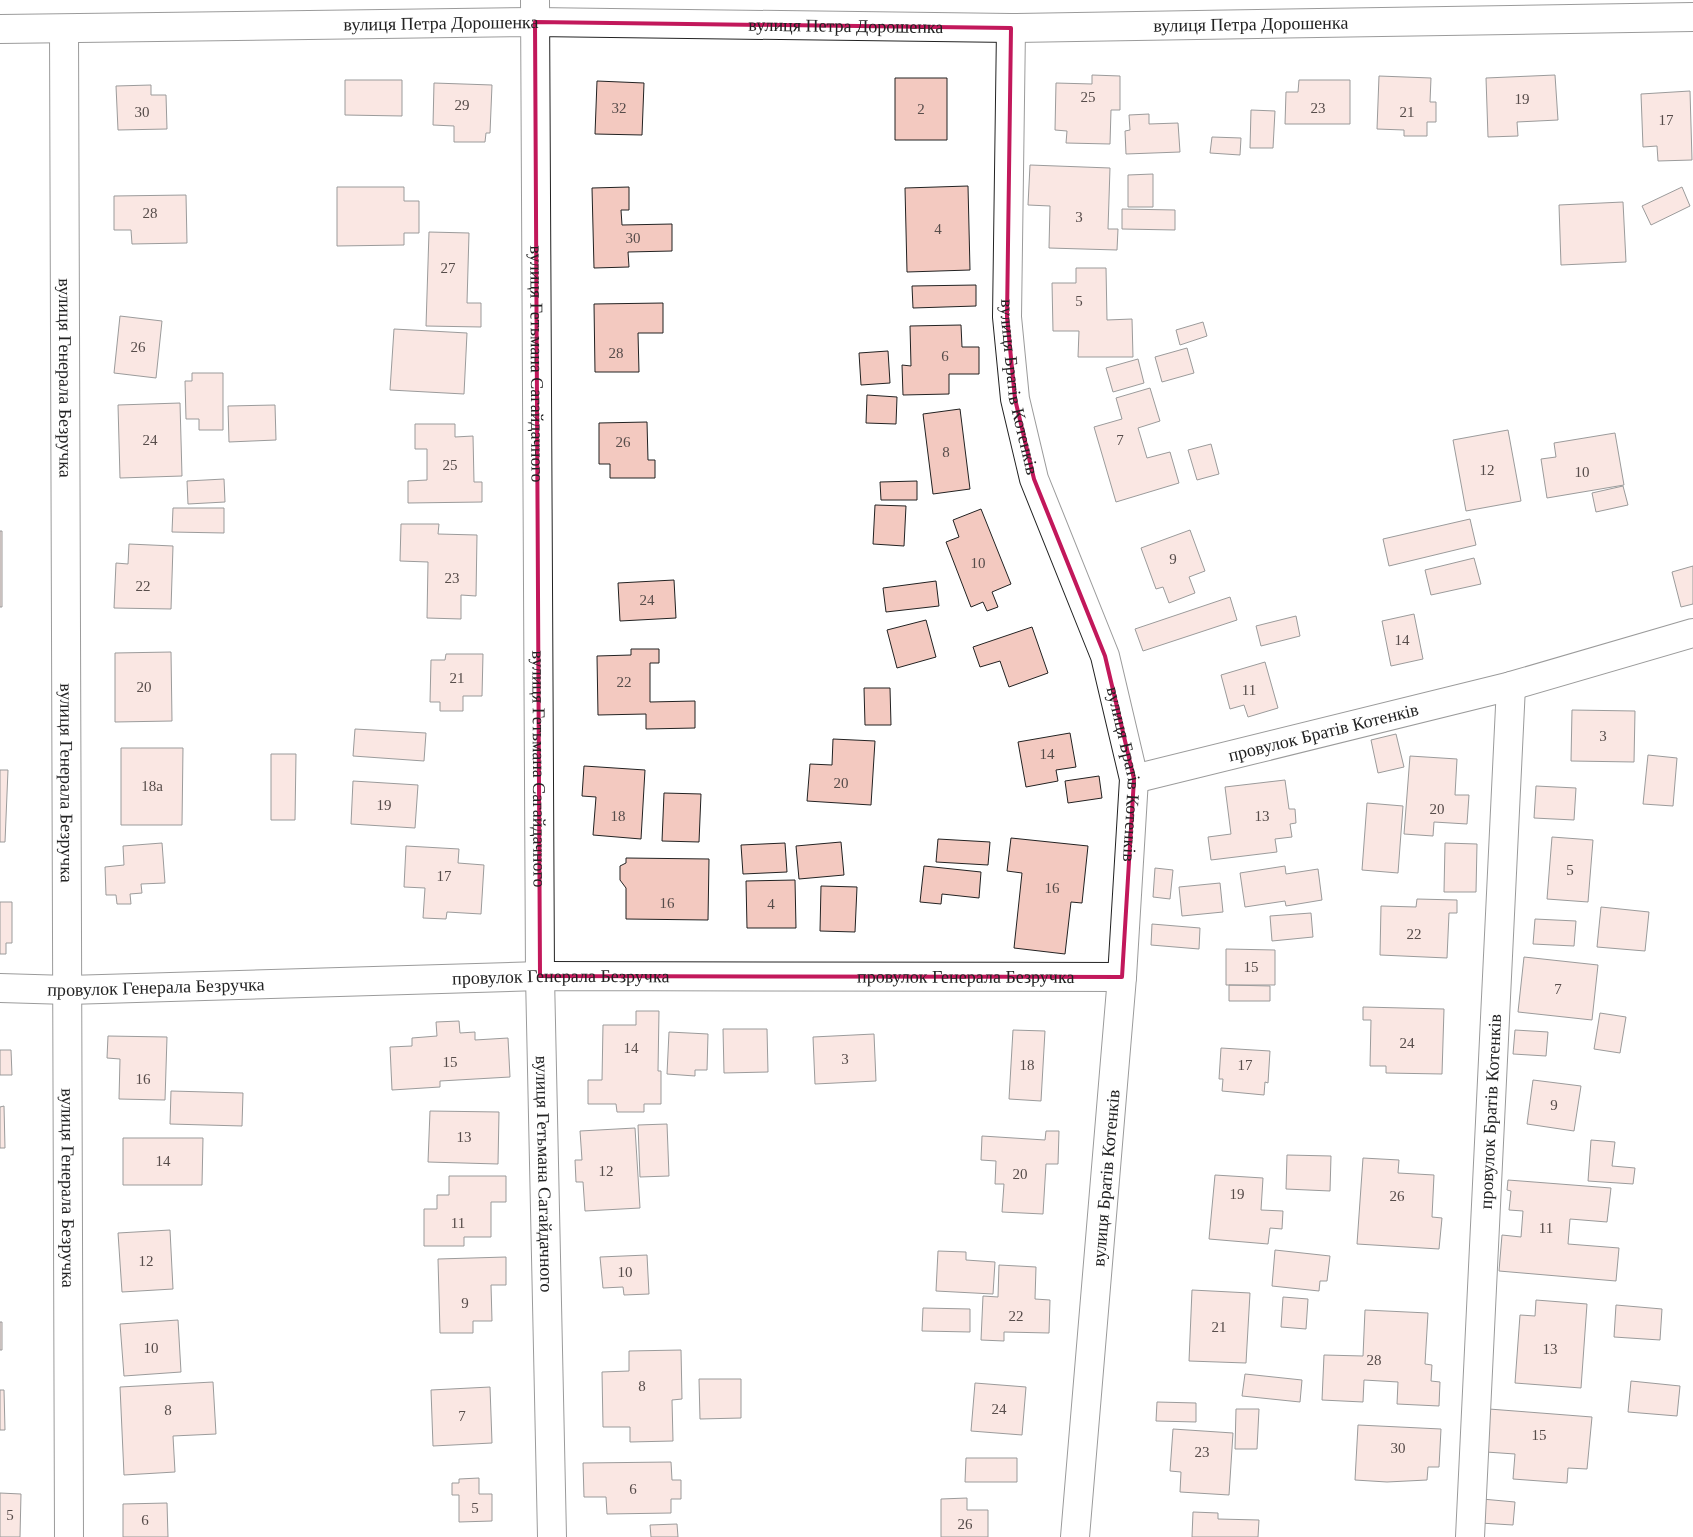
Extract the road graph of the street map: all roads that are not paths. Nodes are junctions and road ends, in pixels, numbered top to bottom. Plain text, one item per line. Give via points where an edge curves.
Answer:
1 (1622, 9) edge
2 (535, 11) edge
3 (1693, 16) edge
4 (1011, 28) junction
5 (0, 29) edge
6 (64, 29) junction
7 (1693, 632) edge
8 (1511, 686) junction
9 (1134, 779) junction
10 (540, 976) junction
11 (1122, 977) junction
12 (0, 988) edge
13 (68, 990) junction
14 (69, 1537) edge
15 (552, 1537) edge
16 (1076, 1537) edge
17 (1470, 1537) edge

1 - 3 street, вулиця Петра Дорошенка
1 - 4 street, вулиця Петра Дорошенка
2 - 4 street, вулиця Петра Дорошенка
2 - 6 street, вулиця Петра Дорошенка
2 - 10 street, вулиця Гетьмана Сагайдачного
4 - 9 street, вулиця Братів Котенків via 1007,317 1015,399 1034,479 1104,656
5 - 6 street, вулиця Петра Дорошенка
6 - 13 street, вулиця Генерала Безручка
7 - 8 street, провулок Братів Котенків
8 - 9 street, провулок Братів Котенків
8 - 17 street, провулок Братів Котенків
9 - 11 street, вулиця Братів Котенків
10 - 11 street, провулок Генерала Безручка
10 - 13 street, провулок Генерала Безручка
10 - 15 street, вулиця Гетьмана Сагайдачного
11 - 16 street, вулиця Братів Котенків
12 - 13 street, провулок Генерала Безручка
13 - 14 street, вулиця Генерала Безручка

